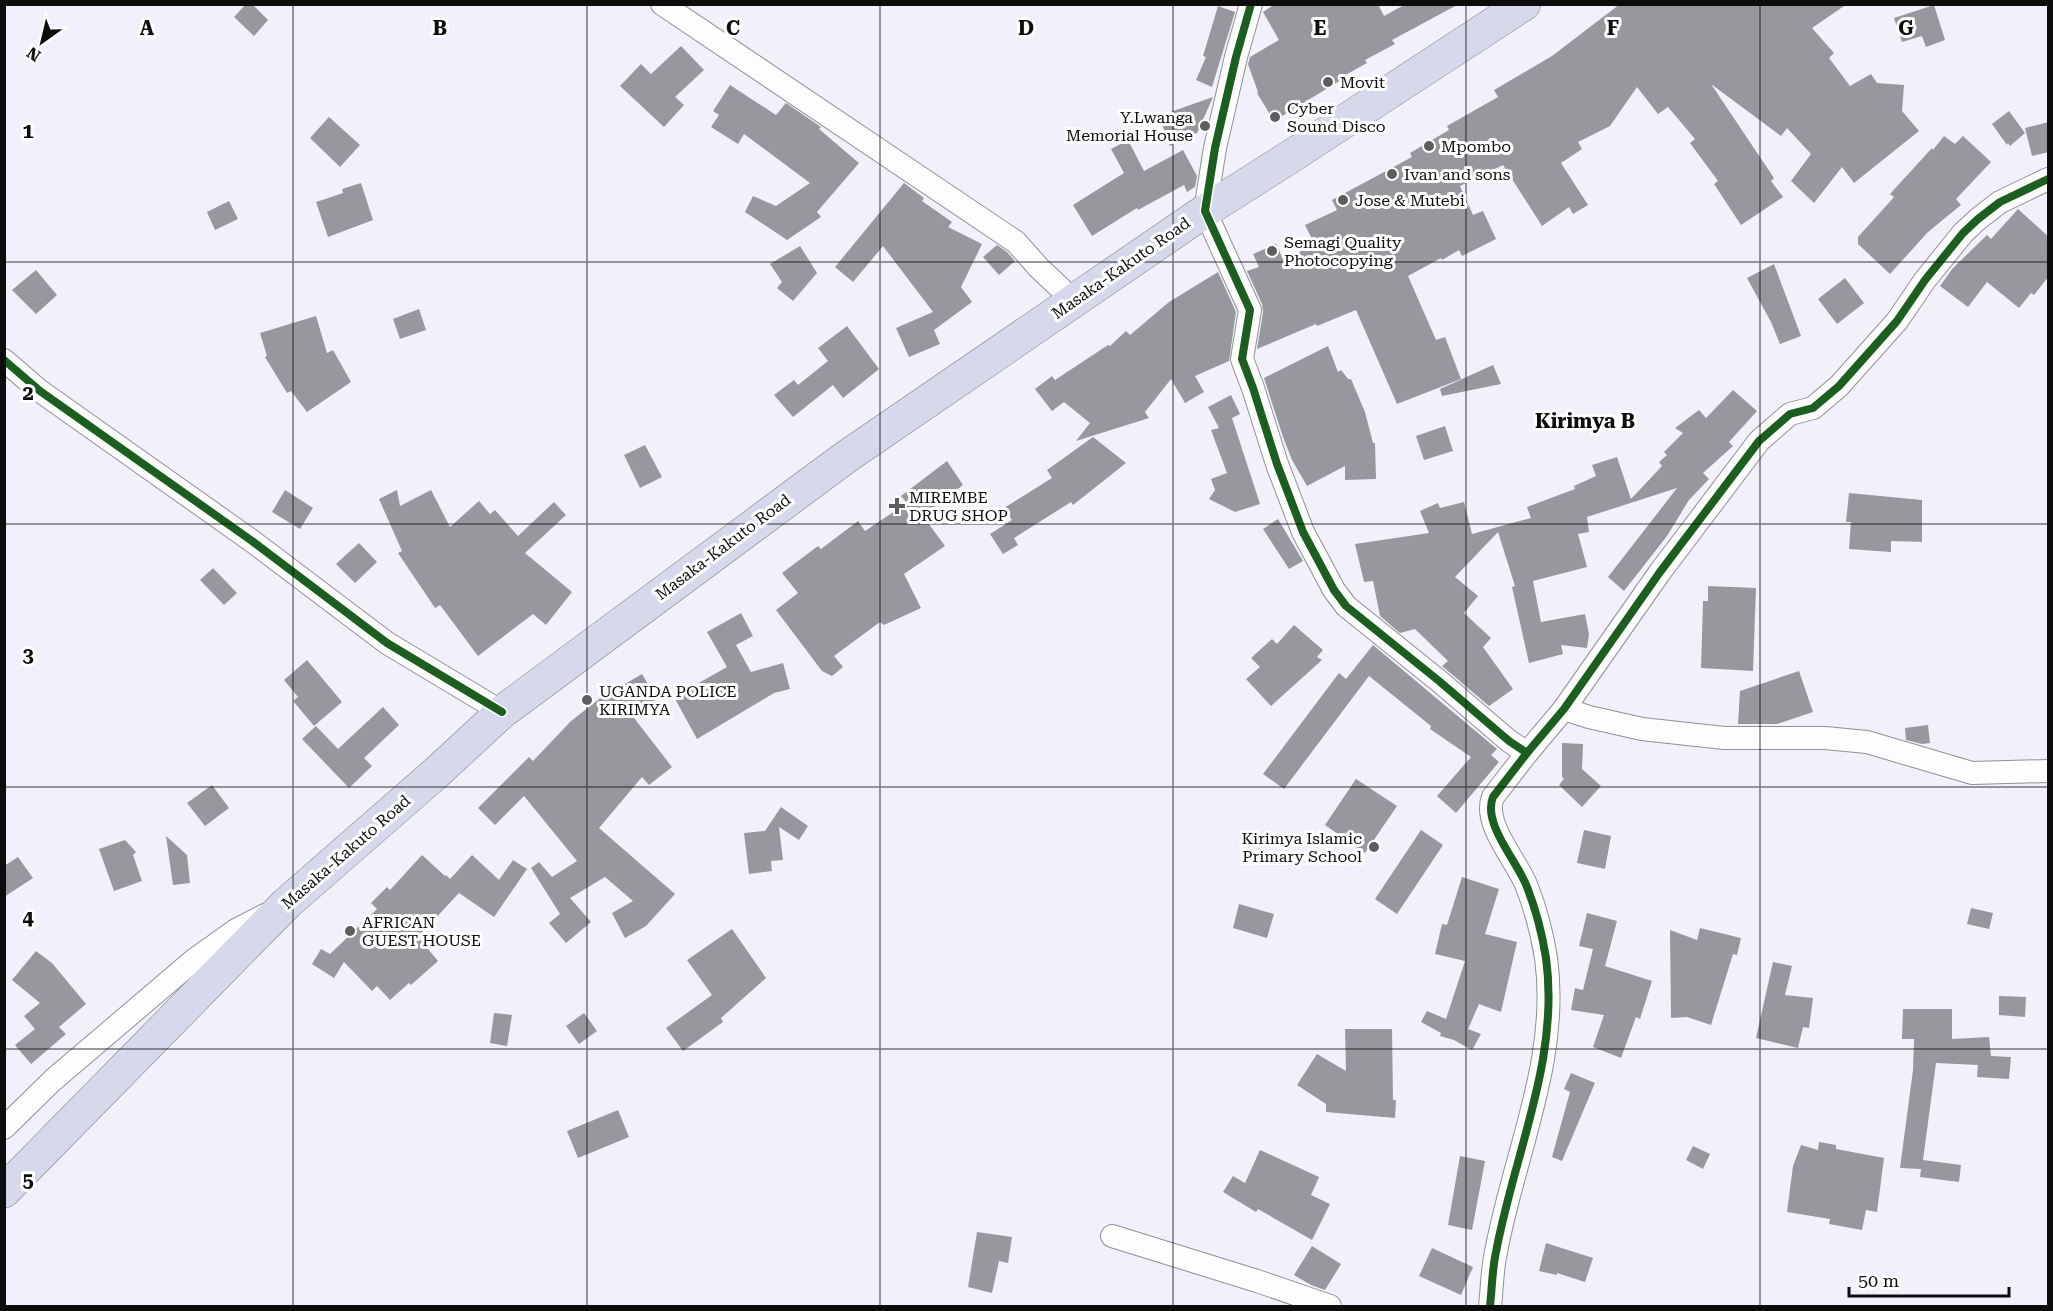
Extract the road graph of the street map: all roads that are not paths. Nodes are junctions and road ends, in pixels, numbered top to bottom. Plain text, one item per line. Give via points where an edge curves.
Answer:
1 (662, 4) edge
2 (1251, 4) edge
3 (1524, 4) edge
4 (2049, 179) edge
5 (1204, 211) junction
6 (1074, 301) junction
7 (4, 360) edge
8 (1564, 709) junction
9 (502, 712) junction
10 (1527, 753) junction
11 (2049, 771) edge
12 (287, 903) junction
13 (4, 1128) edge
14 (4, 1191) edge
15 (1112, 1236) dead end
16 (1330, 1306) edge
17 (1490, 1306) edge

1 - 6 street via 1016,242
2 - 5 street via 1215,148
3 - 5 highway, Masaka-Kakuto Road
4 - 8 street via 2000,202 1978,219 1839,386 1813,408 1791,414 1759,441
5 - 6 highway, Masaka-Kakuto Road
5 - 10 street via 1250,309 1242,359 1277,464 1303,532 1334,590 1346,606
6 - 9 highway, Masaka-Kakuto Road via 846,457
7 - 9 street via 40,391 252,541 387,643
8 - 10 street
8 - 11 street via 1642,729 1724,738 1867,742 1972,773
9 - 12 highway, Masaka-Kakuto Road
10 - 17 street via 1490,805 1504,846 1526,884 1539,918 1549,985 1548,1020 1540,1075 1496,1252
12 - 13 street via 236,930 194,960 53,1080
12 - 14 highway, Masaka-Kakuto Road
15 - 16 street

